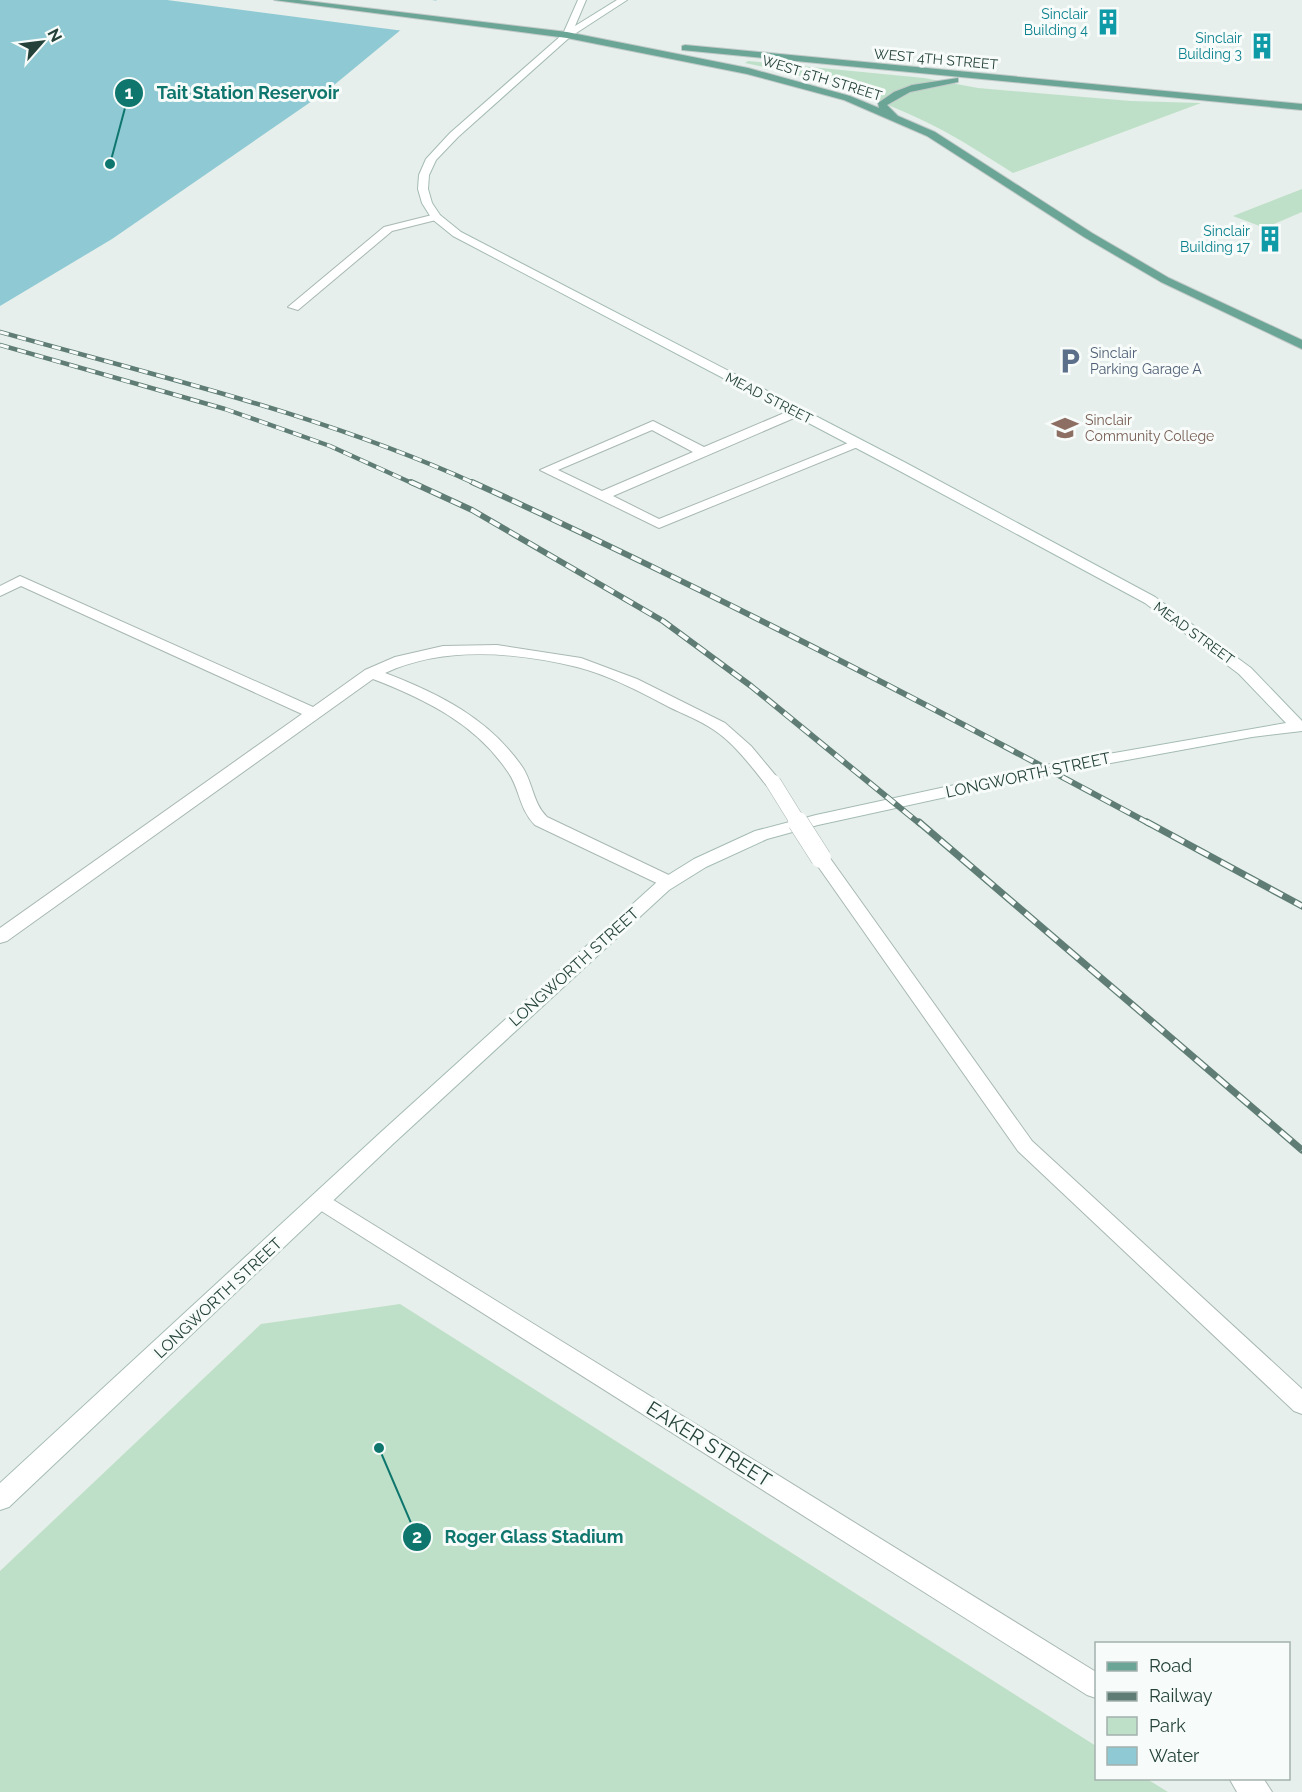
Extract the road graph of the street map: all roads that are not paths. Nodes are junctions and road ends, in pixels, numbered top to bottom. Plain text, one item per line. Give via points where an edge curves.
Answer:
1 (278, 0) edge
2 (582, 0) edge
3 (623, 0) edge
4 (567, 35) junction
5 (986, 77) junction
6 (1302, 106) edge
7 (893, 116) junction
8 (436, 217) junction
9 (294, 307) dead end
10 (1302, 345) edge
11 (796, 412) junction
12 (858, 444) junction
13 (704, 452) junction
14 (602, 496) junction
15 (0, 592) edge
16 (371, 673) junction
17 (314, 713) junction
18 (1300, 726) edge
19 (669, 882) junction
20 (0, 937) edge
21 (322, 1201) junction
22 (1302, 1404) edge
23 (0, 1499) edge
24 (1095, 1685) edge
25 (1243, 1780) edge
26 (1258, 1792) edge

1 - 4 main road, WEST 5TH STREET
2 - 4 street
3 - 4 street, MEAD STREET
4 - 5 main road, WEST 4TH STREET
4 - 7 main road, WEST 5TH STREET via 770,76
4 - 8 street, MEAD STREET via 431,159 423,175 423,189
5 - 6 main road, WEST 4TH STREET
5 - 7 main road via 925,85 891,96 881,105
7 - 10 main road, WEST 5TH STREET via 961,152 1080,230 1165,279
8 - 9 street via 388,229
8 - 11 street, MEAD STREET via 457,234
11 - 12 street, MEAD STREET
11 - 13 street
12 - 14 street via 659,524
12 - 18 street, MEAD STREET via 1150,600 1245,671
13 - 14 street
13 - 14 street via 653,425 548,470
15 - 17 street via 20,580
16 - 17 street
16 - 19 street via 459,712 516,770 531,812 541,821
16 - 22 street, bridge via 400,660 443,651 497,650 581,663 631,682 719,726 746,749 773,782 821,858 1025,1146
17 - 20 street
18 - 19 street, LONGWORTH STREET via 1051,769 816,820 761,835
19 - 21 street, LONGWORTH STREET
21 - 23 street, LONGWORTH STREET
21 - 24 street, EAKER STREET
25 - 26 street

